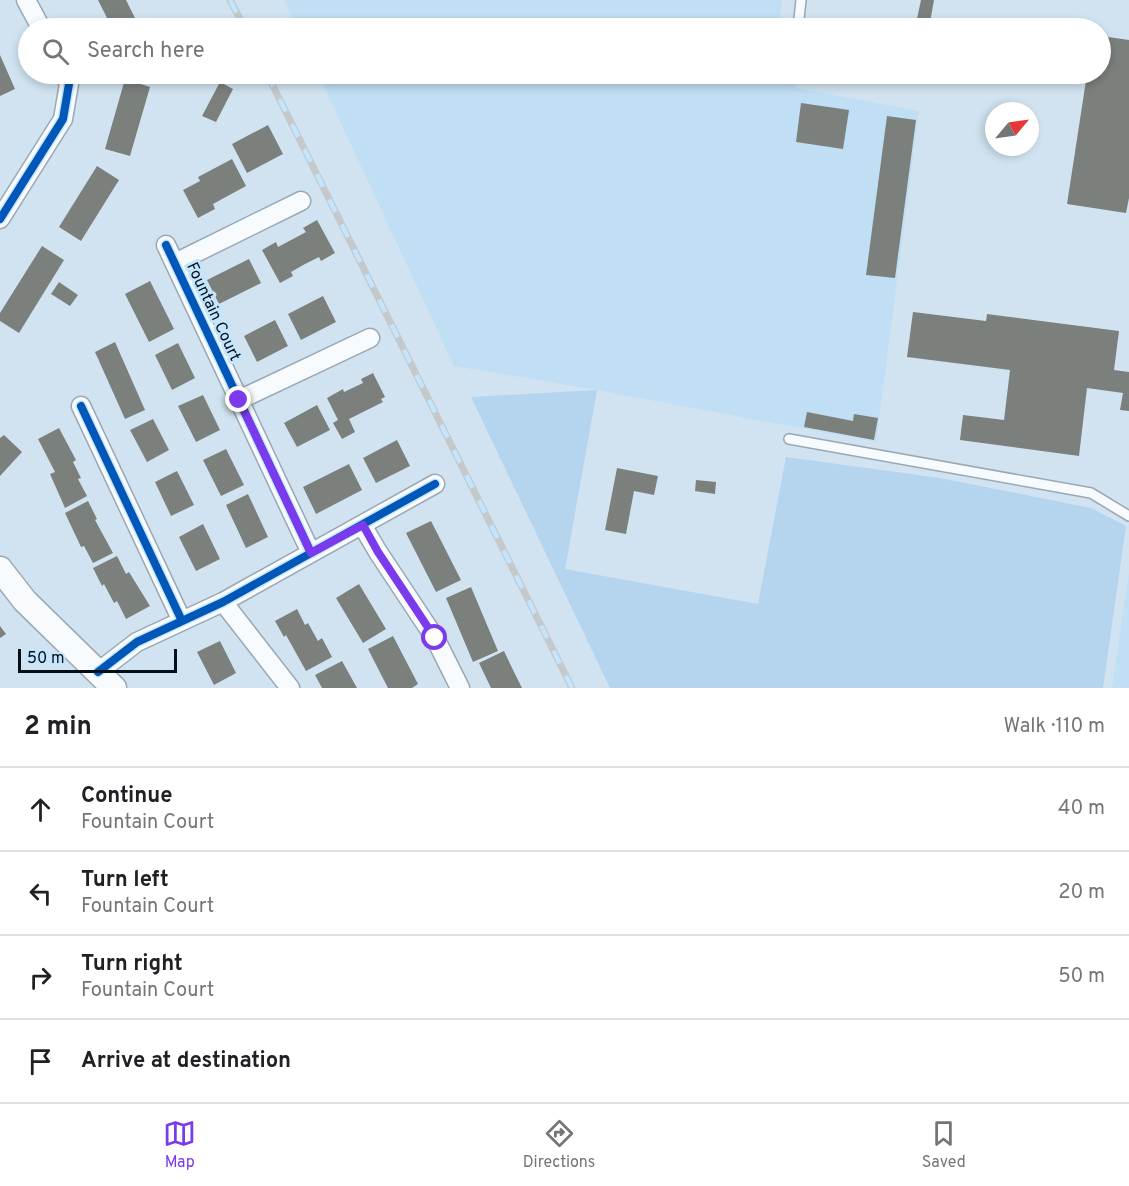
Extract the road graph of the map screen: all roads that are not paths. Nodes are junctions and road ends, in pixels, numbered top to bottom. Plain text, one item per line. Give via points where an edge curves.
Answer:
1 (26, 0) edge
2 (801, 0) edge
3 (36, 18) edge
4 (799, 18) edge
5 (69, 84) edge
6 (301, 201) dead end
7 (0, 219) edge
8 (166, 245) dead end
9 (175, 263) junction
10 (370, 338) dead end
11 (239, 400) junction
12 (81, 406) dead end
13 (789, 439) dead end
14 (435, 484) dead end
15 (1129, 516) edge
16 (363, 525) junction
17 (311, 553) junction
18 (0, 569) edge
19 (223, 602) junction
20 (182, 621) junction
21 (106, 680) edge
22 (290, 688) edge
23 (460, 688) edge

1 - 3 street
2 - 4 lane
5 - 7 street via 63,119
6 - 9 street, Fountain Court
8 - 9 street, Fountain Court
9 - 11 street, Fountain Court
10 - 11 street
11 - 17 street, Fountain Court
12 - 20 street
13 - 15 lane via 1091,493
14 - 16 street
16 - 17 street
16 - 23 street via 435,638
17 - 19 street
18 - 21 street via 25,601
19 - 20 street
19 - 22 street
20 - 21 street via 137,642

